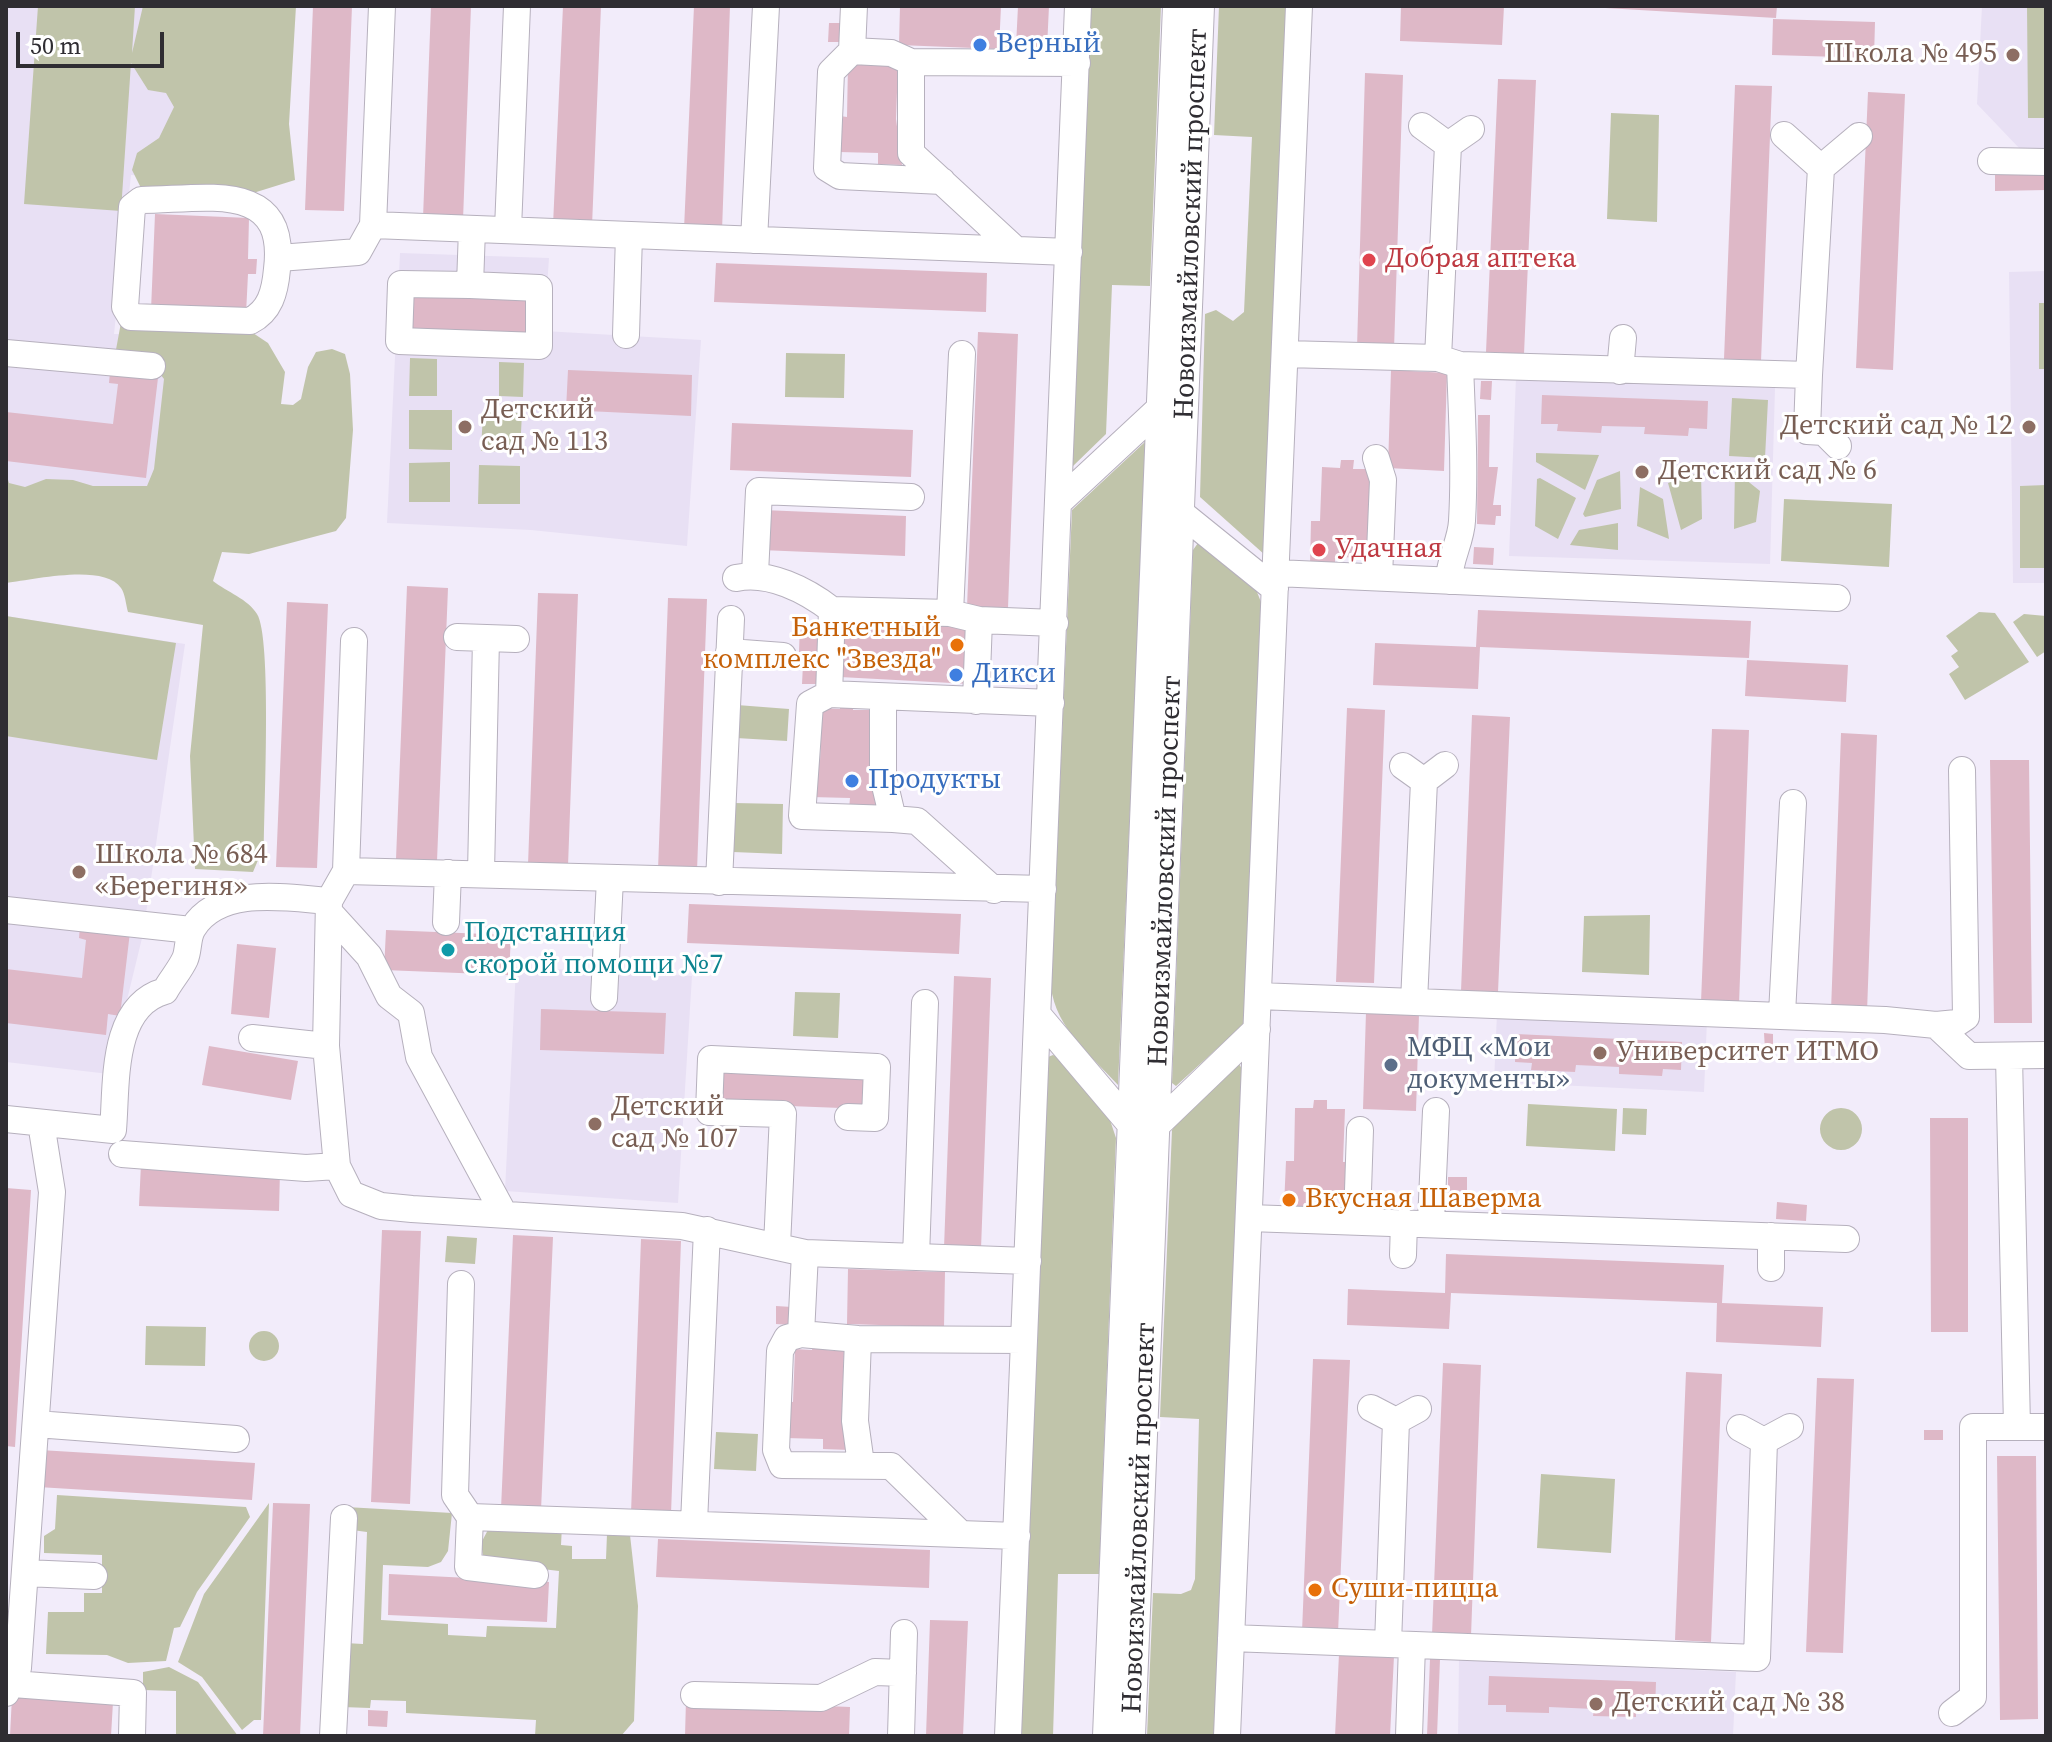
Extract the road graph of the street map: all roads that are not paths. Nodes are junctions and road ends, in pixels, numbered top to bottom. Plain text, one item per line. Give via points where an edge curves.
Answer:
1 (382, 6) edge
2 (517, 6) edge
3 (766, 6) edge
4 (854, 6) edge
5 (1078, 6) edge
6 (1176, 6) edge
7 (1201, 6) edge
8 (1299, 6) edge
9 (852, 51) junction
10 (911, 62) junction
11 (1077, 63) junction
12 (1422, 126) dead end
13 (1471, 129) dead end
14 (1784, 135) dead end
15 (1859, 136) dead end
16 (1448, 145) junction
17 (1991, 161) dead end
18 (2046, 162) edge
19 (1821, 168) junction
20 (942, 181) junction
21 (373, 225) junction
22 (472, 229) junction
23 (508, 229) junction
24 (629, 235) junction
25 (754, 240) junction
26 (1015, 249) junction
27 (1069, 252) junction
28 (279, 258) junction
29 (470, 285) junction
30 (626, 335) dead end
31 (1623, 338) dead end
32 (6, 353) edge
33 (962, 354) dead end
34 (1285, 354) junction
35 (1449, 362) junction
36 (152, 366) dead end
37 (1620, 371) junction
38 (1809, 375) junction
39 (1172, 409) junction
40 (1838, 446) dead end
41 (1376, 458) dead end
42 (911, 497) dead end
43 (1059, 502) junction
44 (1168, 512) junction
45 (1379, 577) junction
46 (1275, 581) junction
47 (1449, 581) junction
48 (1837, 598) dead end
49 (832, 610) junction
50 (950, 613) junction
51 (731, 619) dead end
52 (979, 620) junction
53 (1055, 623) junction
54 (457, 637) dead end
55 (486, 638) junction
56 (516, 639) dead end
57 (354, 641) dead end
58 (729, 652) junction
59 (783, 656) dead end
60 (829, 694) junction
61 (883, 697) junction
62 (976, 701) junction
63 (1051, 703) junction
64 (1403, 766) dead end
65 (1962, 770) dead end
66 (1793, 803) dead end
67 (893, 819) junction
68 (346, 871) junction
69 (448, 873) junction
70 (481, 873) junction
71 (610, 879) junction
72 (719, 882) junction
73 (1043, 889) junction
74 (994, 890) junction
75 (329, 907) junction
76 (6, 910) edge
77 (446, 922) dead end
78 (191, 930) junction
79 (1258, 996) junction
80 (604, 998) dead end
81 (1414, 1002) junction
82 (925, 1003) dead end
83 (1782, 1014) junction
84 (1038, 1015) junction
85 (1936, 1025) junction
86 (1257, 1029) junction
87 (252, 1038) dead end
88 (326, 1046) junction
89 (2046, 1055) edge
90 (2009, 1056) junction
91 (1436, 1111) dead end
92 (848, 1117) dead end
93 (6, 1119) edge
94 (41, 1123) junction
95 (1143, 1126) junction
96 (1360, 1130) dead end
97 (122, 1154) dead end
98 (337, 1166) junction
99 (504, 1214) junction
100 (1249, 1218) junction
101 (1357, 1221) junction
102 (1404, 1222) junction
103 (1431, 1222) junction
104 (707, 1230) junction
105 (1771, 1236) junction
106 (1846, 1239) dead end
107 (777, 1246) junction
108 (805, 1253) junction
109 (1403, 1255) dead end
110 (916, 1257) junction
111 (1028, 1261) junction
112 (1771, 1268) dead end
113 (460, 1284) dead end
114 (801, 1334) junction
115 (858, 1339) junction
116 (1024, 1340) junction
117 (1371, 1408) dead end
118 (36, 1424) junction
119 (1790, 1427) dead end
120 (2017, 1427) junction
121 (2046, 1427) edge
122 (1740, 1428) dead end
123 (236, 1439) dead end
124 (1764, 1441) junction
125 (861, 1464) junction
126 (470, 1517) junction
127 (344, 1518) dead end
128 (694, 1523) junction
129 (961, 1534) junction
130 (1017, 1536) junction
131 (25, 1573) junction
132 (535, 1575) dead end
133 (94, 1576) dead end
134 (904, 1633) dead end
135 (1231, 1638) junction
136 (1400, 1644) junction
137 (903, 1673) junction
138 (9, 1689) edge
139 (694, 1695) dead end
140 (1952, 1713) dead end
141 (132, 1736) edge
142 (333, 1736) edge
143 (354, 1736) edge
144 (901, 1736) edge
145 (1008, 1736) edge
146 (1106, 1736) edge
147 (1132, 1736) edge
148 (1227, 1736) edge
149 (1409, 1736) edge

1 - 21 street
2 - 23 street
3 - 25 street
4 - 9 street
5 - 11 street
6 - 39 street, Новоизмайловский проспект
7 - 39 street, Новоизмайловский проспект
8 - 34 street
9 - 10 street via 891,53
9 - 20 street via 831,72 827,168 840,176
10 - 11 street
10 - 20 street via 911,153
11 - 27 street
12 - 16 street
13 - 16 street
14 - 19 street
15 - 19 street
16 - 35 street
17 - 18 street
19 - 38 street
20 - 26 street
21 - 22 street
21 - 28 street via 358,252
22 - 23 street
22 - 29 street
23 - 24 street
24 - 25 street
24 - 30 street
25 - 26 street
26 - 27 street
27 - 43 street
28 - 28 street via 277,234 261,207 243,200 141,200 132,207 125,307 131,317 250,321 271,301
29 - 29 street via 401,284 399,341 539,346 539,288
31 - 37 street
32 - 36 street
33 - 50 street
34 - 35 street
34 - 46 street
35 - 37 street
35 - 47 street via 1464,441 1462,525 1449,561
37 - 38 street
38 - 40 street via 1807,431 1824,432
39 - 43 street
39 - 44 street, Новоизмайловский проспект
41 - 45 street via 1383,480
42 - 49 street via 759,491 746,576 812,595
43 - 53 street
44 - 46 street
44 - 95 street, Новоизмайловский проспект
45 - 46 street
45 - 47 street
46 - 79 street
47 - 48 street
49 - 50 street
49 - 60 street
50 - 52 street
51 - 58 street
52 - 53 street
52 - 62 street
53 - 63 street
54 - 55 street
55 - 56 street
55 - 70 street
57 - 68 street
58 - 59 street
58 - 72 street
60 - 61 street
60 - 67 street via 810,704 802,816
61 - 62 street
61 - 67 street via 883,777
62 - 63 street
63 - 73 street
64 - 81 street via 1434,773
65 - 85 street via 1966,1017
66 - 83 street
67 - 74 street via 917,821
68 - 69 street
68 - 75 street
69 - 70 street
69 - 77 street
70 - 71 street
71 - 72 street
71 - 80 street
72 - 74 street
73 - 74 street
73 - 84 street
75 - 78 street via 259,897 240,900 211,912
75 - 88 street
75 - 99 street via 369,956 389,996 411,1013 419,1057
76 - 78 street
78 - 94 street via 186,958 165,991 136,1009 124,1031 113,1130
79 - 81 street
79 - 86 street
81 - 83 street
82 - 110 street
83 - 85 street
84 - 95 street
84 - 111 street
85 - 90 street via 1969,1056
86 - 95 street
86 - 100 street
87 - 88 street
88 - 98 street
89 - 90 street
90 - 120 street
91 - 103 street
92 - 107 street via 875,1118 877,1067 711,1059 709,1112 783,1114
93 - 94 street
94 - 118 street via 52,1192
95 - 146 street, Новоизмайловский проспект
95 - 147 street, Новоизмайловский проспект
96 - 101 street
97 - 98 street
98 - 99 street via 351,1194 381,1206
99 - 104 street
100 - 101 street
100 - 135 street
101 - 102 street
102 - 103 street
102 - 109 street
103 - 105 street
104 - 107 street
104 - 128 street via 713,1309
105 - 106 street
105 - 112 street
107 - 108 street
108 - 110 street
108 - 114 street
110 - 111 street
111 - 116 street
113 - 126 street via 455,1495
114 - 115 street
114 - 125 street via 787,1338 780,1351 776,1450 782,1465
115 - 116 street
115 - 125 street via 855,1421
116 - 130 street
117 - 136 street via 1407,1415
118 - 123 street
118 - 131 street
119 - 124 street
120 - 121 street
120 - 140 street via 1973,1427 1973,1697
122 - 124 street
124 - 136 street via 1757,1658
125 - 129 street via 891,1466
126 - 128 street
126 - 132 street via 468,1567
127 - 142 street
128 - 129 street
129 - 130 street
130 - 145 street
131 - 133 street
131 - 138 street via 18,1668
134 - 137 street
135 - 136 street
135 - 148 street
136 - 149 street
137 - 139 street via 875,1672 821,1698
137 - 144 street
138 - 141 street via 133,1693
142 - 143 street

